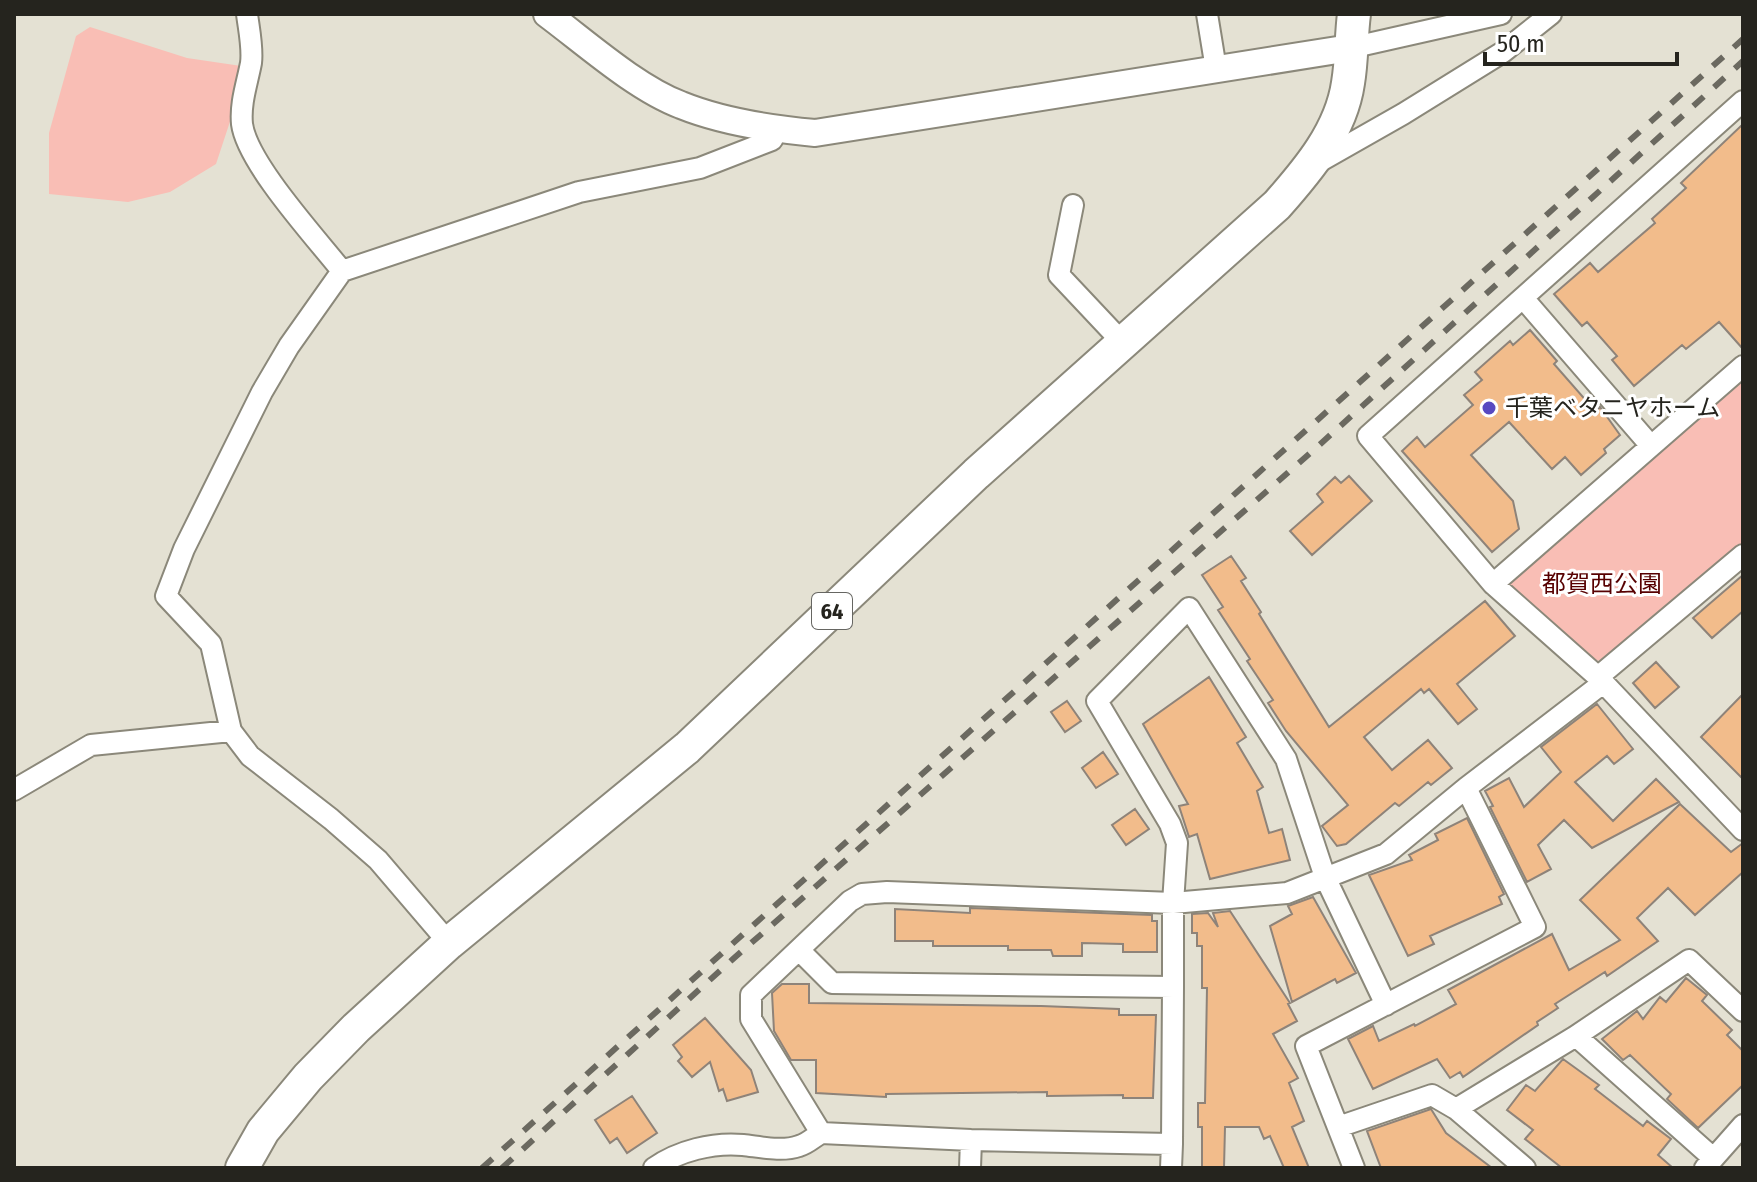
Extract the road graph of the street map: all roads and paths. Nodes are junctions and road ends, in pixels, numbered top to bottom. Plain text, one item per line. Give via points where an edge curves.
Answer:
1 (247, 14) edge
2 (547, 14) edge
3 (1207, 14) edge
4 (1354, 14) edge
5 (1501, 14) edge
6 (1551, 14) edge
7 (1350, 48) junction
8 (1216, 69) junction
9 (1743, 101) edge
10 (777, 130) junction
11 (1311, 166) junction
12 (1073, 205) dead end
13 (342, 271) junction
14 (1523, 298) junction
15 (1123, 343) junction
16 (1743, 366) edge
17 (1651, 446) junction
18 (1743, 555) edge
19 (1493, 584) junction
20 (1600, 680) junction
21 (231, 731) junction
22 (1466, 788) junction
23 (14, 790) edge
24 (1743, 830) edge
25 (1325, 877) junction
26 (1173, 903) junction
27 (449, 943) junction
28 (800, 951) junction
29 (1173, 987) junction
30 (1386, 1005) junction
31 (1743, 1011) edge
32 (1576, 1036) junction
33 (1456, 1109) junction
34 (1743, 1125) edge
35 (1338, 1127) junction
36 (821, 1133) junction
37 (971, 1140) junction
38 (1172, 1144) junction
39 (1709, 1163) edge
40 (242, 1168) edge
41 (654, 1168) edge
42 (970, 1168) edge
43 (1171, 1168) edge
44 (1354, 1168) edge
45 (1525, 1168) edge

1 - 13 street via 251,60 242,126 268,175
2 - 10 street via 680,105
3 - 8 street
4 - 7 main road, 64
5 - 7 street
6 - 11 street via 1503,52
7 - 8 street
7 - 11 main road, 64 via 1348,84 1335,124
8 - 10 street via 872,126 815,133
9 - 14 street
10 - 13 street via 772,140 700,168 579,192
11 - 15 main road, 64 via 1277,205
12 - 15 street via 1059,275
13 - 21 street via 262,392 166,596 211,644
14 - 17 street
14 - 19 street via 1368,436
15 - 27 main road, 64 via 976,474 687,748
16 - 17 street
17 - 19 street
18 - 20 street
19 - 20 street
20 - 22 street
20 - 24 street
21 - 23 street via 91,745
21 - 27 street via 250,756 378,860
22 - 25 street via 1386,854
22 - 30 street via 1535,927
25 - 26 street via 1287,893
25 - 26 street via 1286,759 1189,608 1097,701 1170,824 1177,843
25 - 30 street
26 - 28 street via 862,894
26 - 29 street
27 - 40 main road, 64 via 308,1077 263,1131
28 - 29 street via 832,983
28 - 36 street via 751,995 751,1019
29 - 38 street
30 - 35 street via 1306,1046
31 - 32 street via 1689,960
32 - 33 street
32 - 39 street
33 - 35 street via 1432,1095
33 - 45 street
34 - 39 street
35 - 44 street
36 - 37 street
36 - 41 street via 799,1146 690,1151
37 - 38 street
37 - 42 street
38 - 43 street

